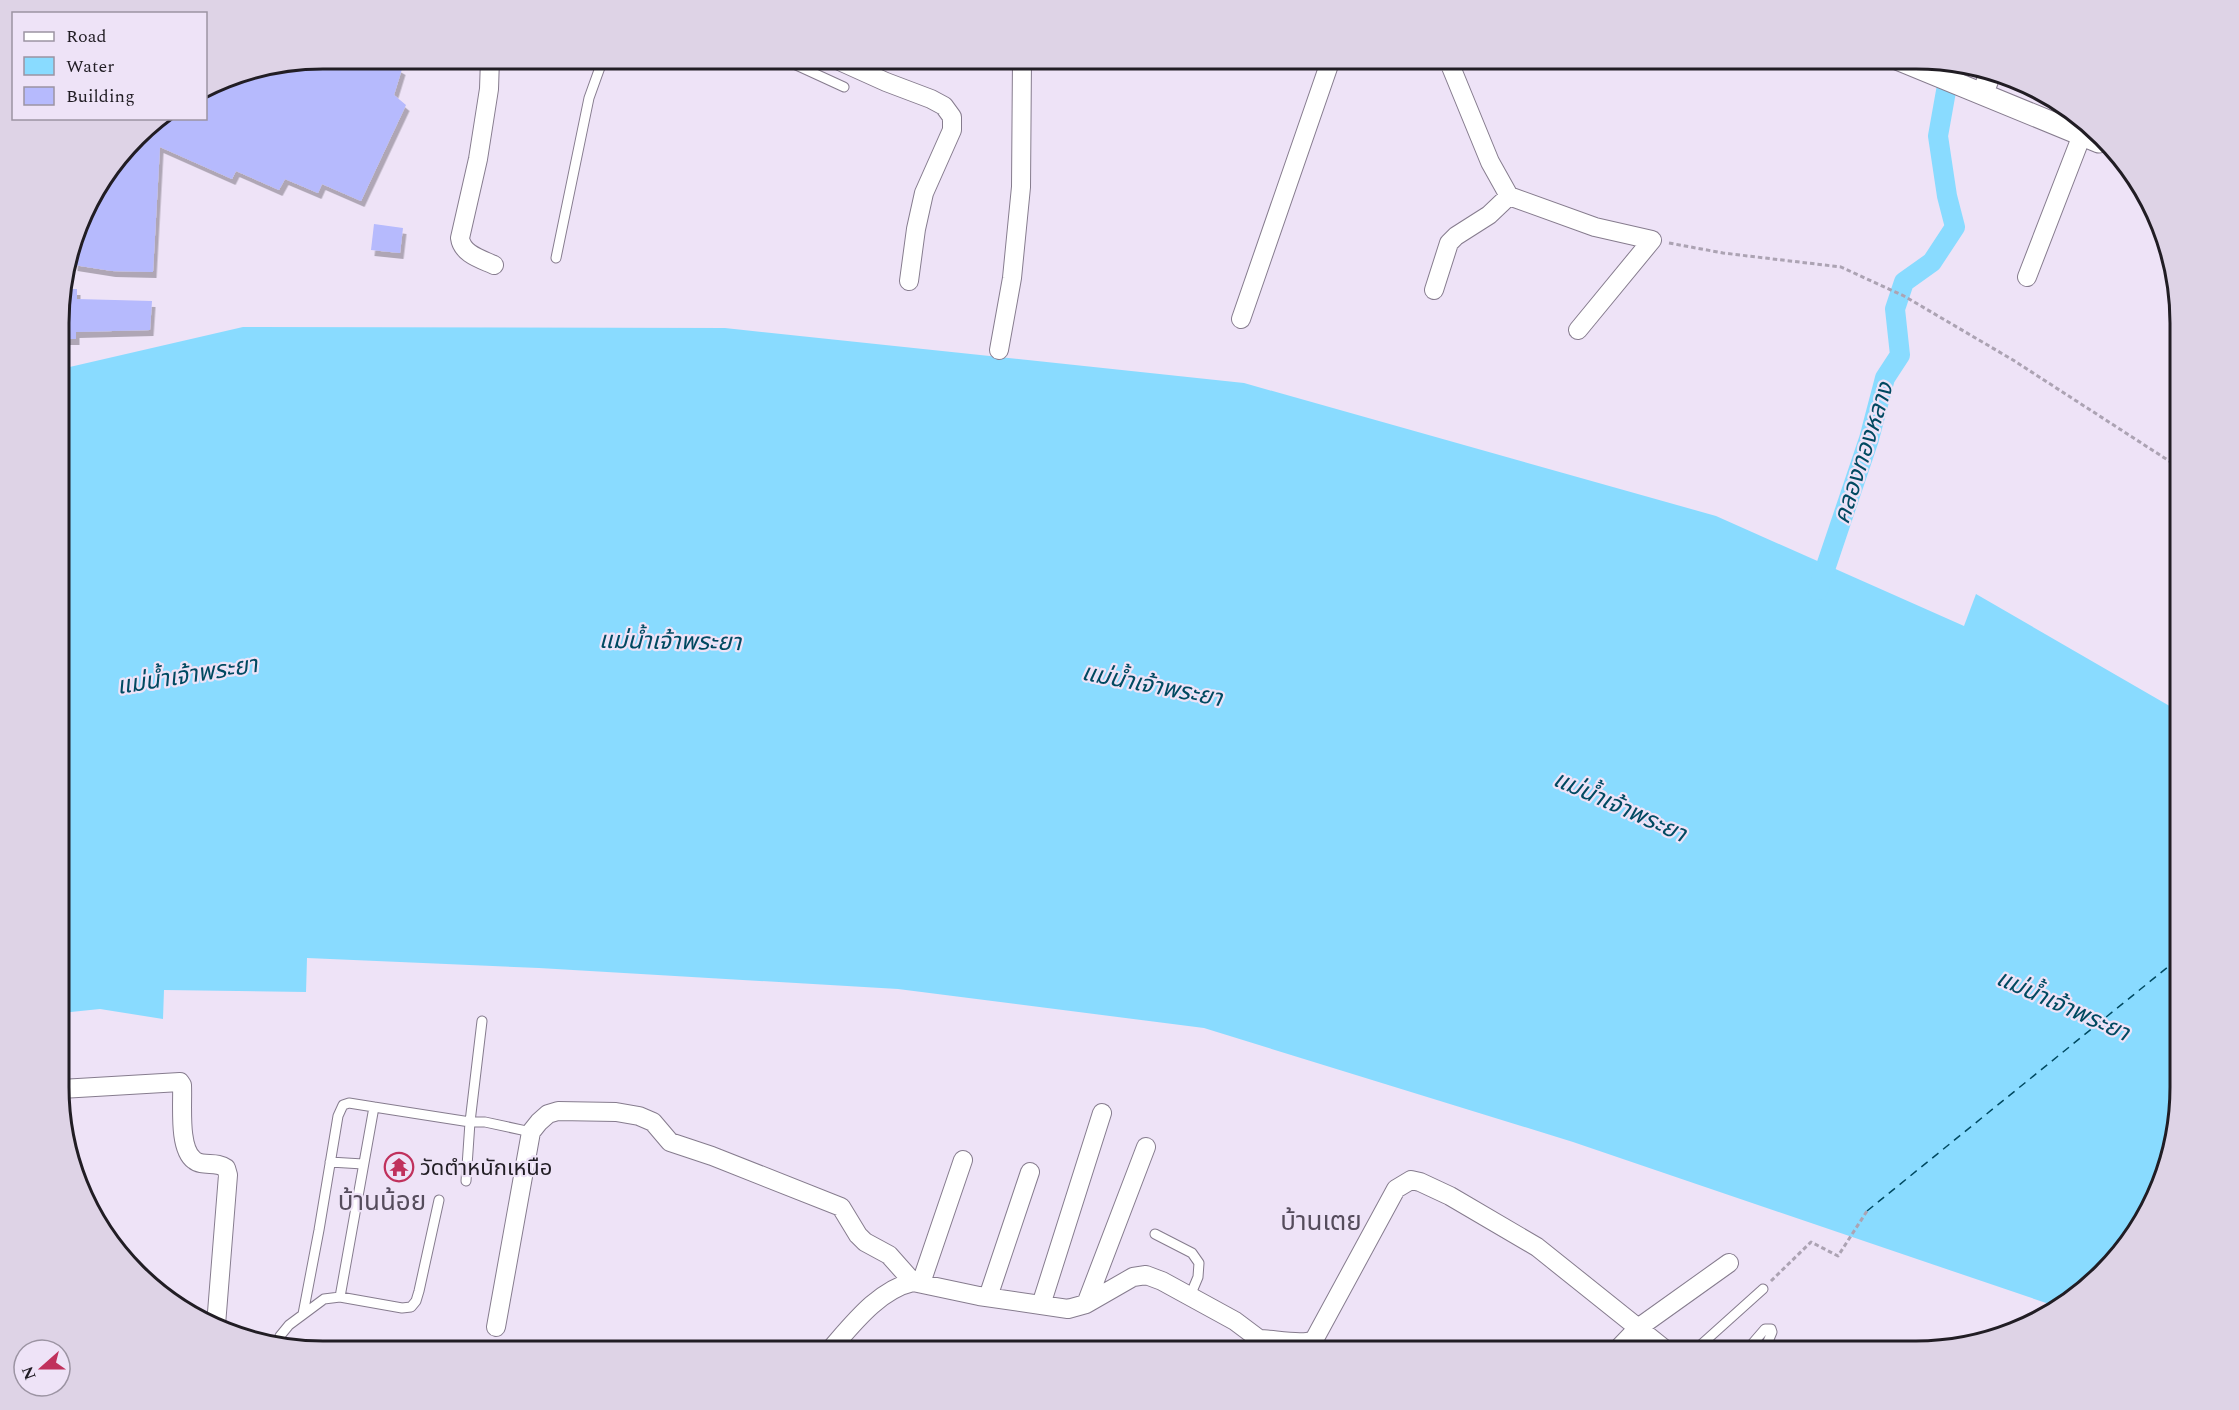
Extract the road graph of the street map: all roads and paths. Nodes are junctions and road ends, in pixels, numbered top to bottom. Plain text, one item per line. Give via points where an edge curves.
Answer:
1 (490, 69) edge
2 (599, 69) edge
3 (806, 69) edge
4 (858, 69) edge
5 (1022, 69) edge
6 (1327, 69) edge
7 (1452, 69) edge
8 (1923, 69) edge
9 (1988, 80) edge
10 (844, 87) dead end
11 (1983, 93) junction
12 (2082, 131) edge
13 (2088, 137) edge
14 (1509, 196) junction
15 (1652, 240) junction
16 (556, 258) dead end
17 (494, 265) dead end
18 (2027, 277) dead end
19 (909, 281) dead end
20 (1434, 290) dead end
21 (1241, 319) dead end
22 (1578, 330) dead end
23 (999, 350) dead end
24 (2170, 462) edge
25 (482, 1021) dead end
26 (69, 1089) edge
27 (374, 1107) junction
28 (1102, 1113) dead end
29 (470, 1122) junction
30 (531, 1132) junction
31 (1146, 1147) dead end
32 (963, 1160) dead end
33 (330, 1162) junction
34 (363, 1164) junction
35 (1030, 1172) dead end
36 (466, 1181) dead end
37 (439, 1200) dead end
38 (1867, 1211) dead end
39 (1155, 1234) dead end
40 (1729, 1263) dead end
41 (917, 1282) junction
42 (1763, 1288) joint
43 (1190, 1296) junction
44 (340, 1297) junction
45 (988, 1297) junction
46 (1086, 1304) junction
47 (1041, 1305) junction
48 (303, 1314) junction
49 (217, 1318) edge
50 (496, 1327) dead end
51 (1638, 1328) junction
52 (280, 1337) edge
53 (838, 1341) edge
54 (1256, 1341) edge
55 (1312, 1341) edge
56 (1626, 1341) edge
57 (1654, 1341) edge
58 (1705, 1341) edge
59 (1755, 1341) edge
60 (1768, 1341) edge

1 - 17 street via 478,159 460,238 469,253
2 - 16 lane via 589,98
3 - 10 lane
4 - 19 street via 932,99 952,117 952,130 924,193
5 - 23 street via 1021,188 1012,278
6 - 21 street
7 - 14 street via 1490,162
8 - 11 street
9 - 11 street
11 - 12 street
13 - 18 street
14 - 15 street via 1595,227
14 - 20 street via 1449,243
15 - 22 street
15 - 24 path via 1841,267 1904,296 2013,360
25 - 29 lane
26 - 49 street via 180,1082 182,1085 186,1147 193,1160 220,1164 228,1175
27 - 29 lane
27 - 33 lane via 350,1103 340,1108
27 - 34 lane
28 - 47 street
29 - 30 lane
29 - 36 lane
30 - 41 street via 544,1118 558,1111 639,1116 653,1122 670,1142 841,1207 865,1242 889,1255
30 - 50 street
31 - 46 street
32 - 41 street
33 - 34 lane
33 - 48 lane
34 - 44 lane
35 - 45 street
37 - 44 lane via 419,1291 411,1307
38 - 42 path via 1838,1256 1811,1242
39 - 43 lane via 1192,1254 1199,1263
40 - 51 street
41 - 45 street
41 - 53 street via 890,1291
42 - 58 lane
43 - 46 street via 1146,1275 1133,1277
43 - 54 street via 1235,1321
44 - 48 lane via 324,1299
45 - 47 street
46 - 47 street via 1068,1309
48 - 52 lane
51 - 55 street via 1537,1247 1488,1216 1411,1180 1396,1190
51 - 56 street
51 - 57 street
59 - 60 lane via 1765,1329 1771,1329

